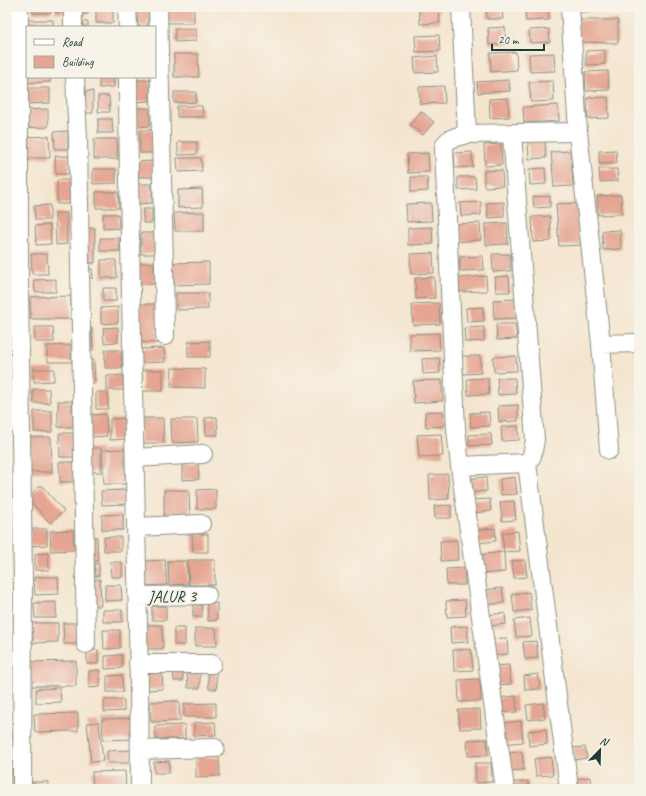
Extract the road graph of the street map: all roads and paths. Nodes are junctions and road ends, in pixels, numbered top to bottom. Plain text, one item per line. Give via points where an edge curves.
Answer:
1 (19, 7) edge
2 (73, 7) edge
3 (128, 7) edge
4 (158, 7) edge
5 (461, 7) edge
6 (570, 7) edge
7 (73, 26) edge
8 (128, 26) edge
9 (75, 78) edge
10 (128, 78) edge
11 (578, 132) junction
12 (467, 134) junction
13 (512, 134) junction
14 (165, 336) dead end
15 (639, 343) edge
16 (601, 344) junction
17 (609, 450) dead end
18 (203, 454) dead end
19 (135, 458) junction
20 (527, 463) junction
21 (460, 466) junction
22 (200, 524) dead end
23 (136, 526) junction
24 (207, 595) dead end
25 (137, 596) junction
26 (86, 644) dead end
27 (138, 664) junction
28 (212, 664) dead end
29 (215, 748) dead end
30 (140, 750) junction
31 (22, 787) dead end
32 (140, 789) edge
33 (505, 789) edge
34 (569, 789) edge

1 - 31 street
2 - 7 street
3 - 8 street
4 - 14 street
5 - 12 street
6 - 11 street
9 - 26 street
10 - 19 street
11 - 13 street
11 - 16 street
12 - 13 street
12 - 21 street via 451,138 444,148 456,429
13 - 20 street via 535,440 534,449
15 - 16 street
16 - 17 street
18 - 19 street
19 - 23 street
20 - 21 street
20 - 34 street
21 - 33 street
22 - 23 street
23 - 25 street
24 - 25 street, JALUR 3
25 - 27 street
27 - 28 street
27 - 30 street
29 - 30 street
30 - 32 street

